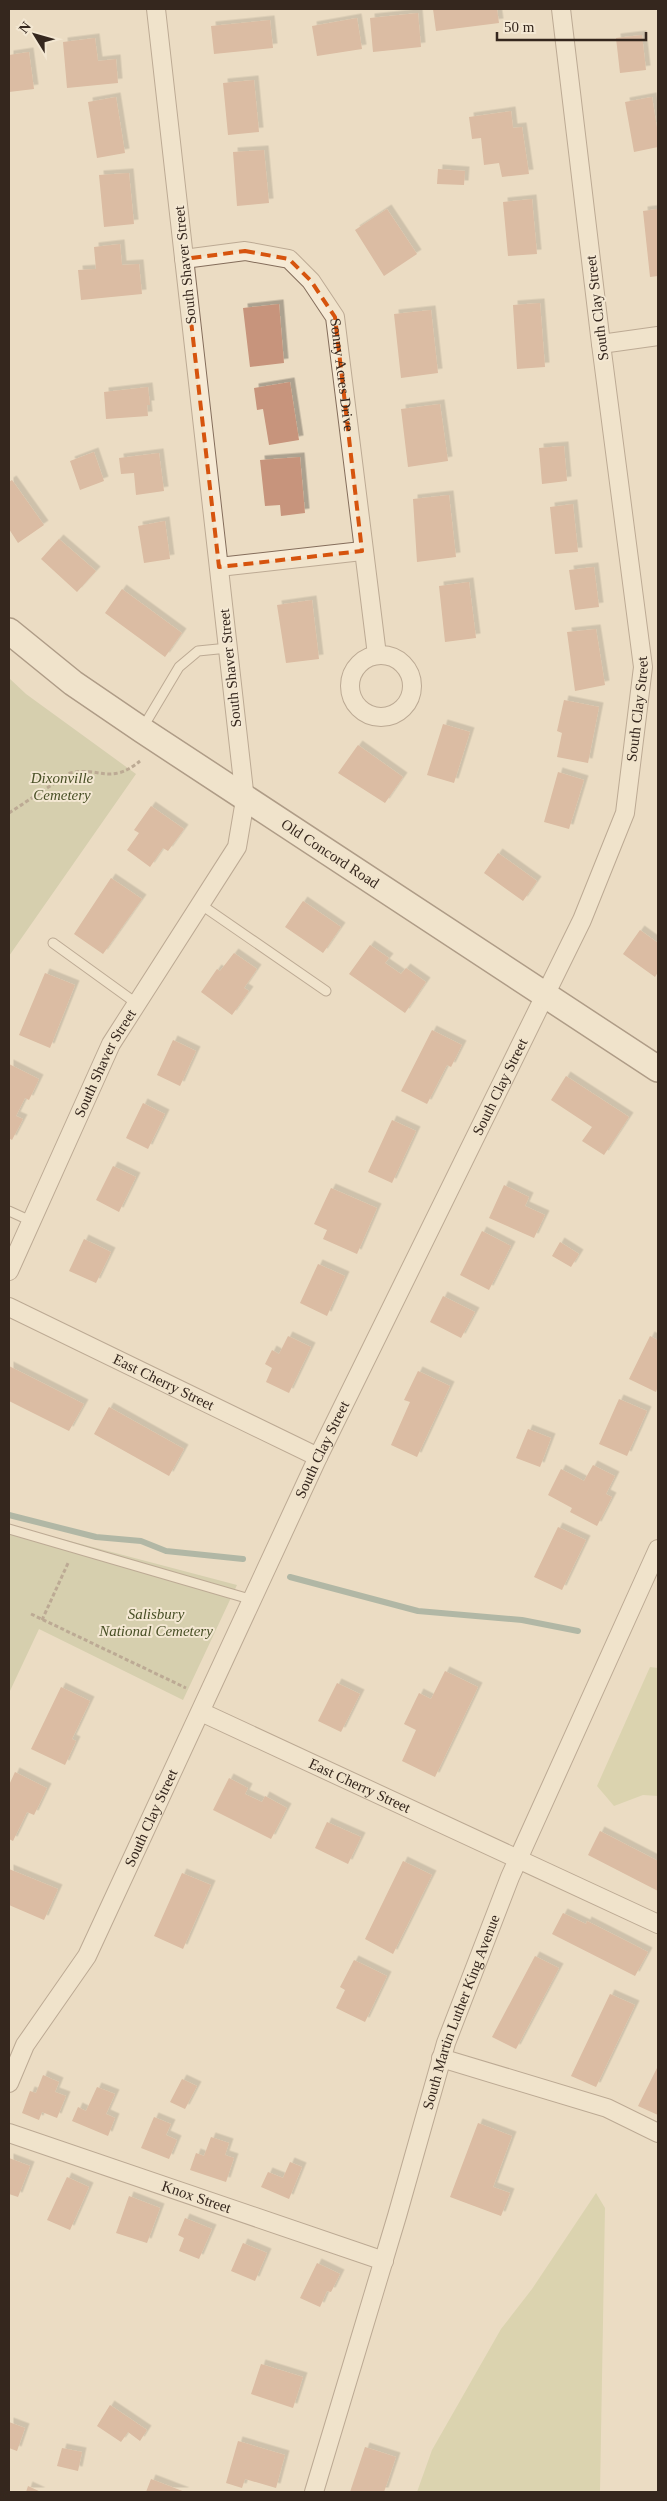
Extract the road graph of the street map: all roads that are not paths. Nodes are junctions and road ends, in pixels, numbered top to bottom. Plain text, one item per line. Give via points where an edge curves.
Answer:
1 (156, 9) edge
2 (561, 9) edge
3 (184, 259) junction
4 (658, 336) edge
5 (601, 344) junction
6 (362, 551) junction
7 (219, 567) junction
8 (9, 631) edge
9 (228, 648) junction
10 (377, 655) dead end
11 (142, 730) junction
12 (245, 800) junction
13 (200, 904) junction
14 (53, 943) dead end
15 (326, 991) dead end
16 (545, 997) junction
17 (136, 1004) junction
18 (658, 1070) edge
19 (9, 1210) edge
20 (31, 1221) junction
21 (9, 1271) edge
22 (9, 1307) edge
23 (318, 1457) junction
24 (9, 1529) edge
25 (658, 1549) edge
26 (253, 1600) junction
27 (201, 1712) junction
28 (519, 1858) junction
29 (658, 1924) edge
30 (441, 2058) junction
31 (9, 2083) edge
32 (658, 2133) edge
33 (9, 2134) edge
34 (384, 2261) junction
35 (314, 2492) edge

1 - 3 street, South Shaver Street
2 - 5 street, South Clay Street
3 - 6 street, Sonny Acres Drive via 245,251 288,259 311,281 335,317
3 - 7 street, South Shaver Street
4 - 5 street
5 - 16 street, South Clay Street via 643,667 624,813 582,920
6 - 7 street
6 - 10 street, Sonny Acres Drive
7 - 9 street, South Shaver Street
8 - 11 main road, Old Concord Road via 73,683
9 - 11 lane via 198,650 179,667
9 - 12 street, South Shaver Street
11 - 12 main road, Old Concord Road
12 - 13 street, South Shaver Street via 237,846
12 - 16 main road, Old Concord Road
13 - 15 lane
13 - 17 street, South Shaver Street
14 - 17 lane
16 - 18 main road, Old Concord Road
16 - 23 street, South Clay Street
17 - 20 street, South Shaver Street via 111,1044
19 - 20 lane
20 - 21 street, South Shaver Street
22 - 23 street, East Cherry Street
23 - 26 street, South Clay Street
24 - 26 lane
25 - 28 street, South Martin Luther King Avenue
26 - 27 street, South Clay Street
27 - 28 street, East Cherry Street
27 - 31 street, South Clay Street via 87,1956 25,2045
28 - 29 street, East Cherry Street
28 - 30 street, South Martin Luther King Avenue
30 - 32 street via 607,2108
30 - 34 street, South Martin Luther King Avenue
33 - 34 street, Knox Street
34 - 35 street, South Martin Luther King Avenue

